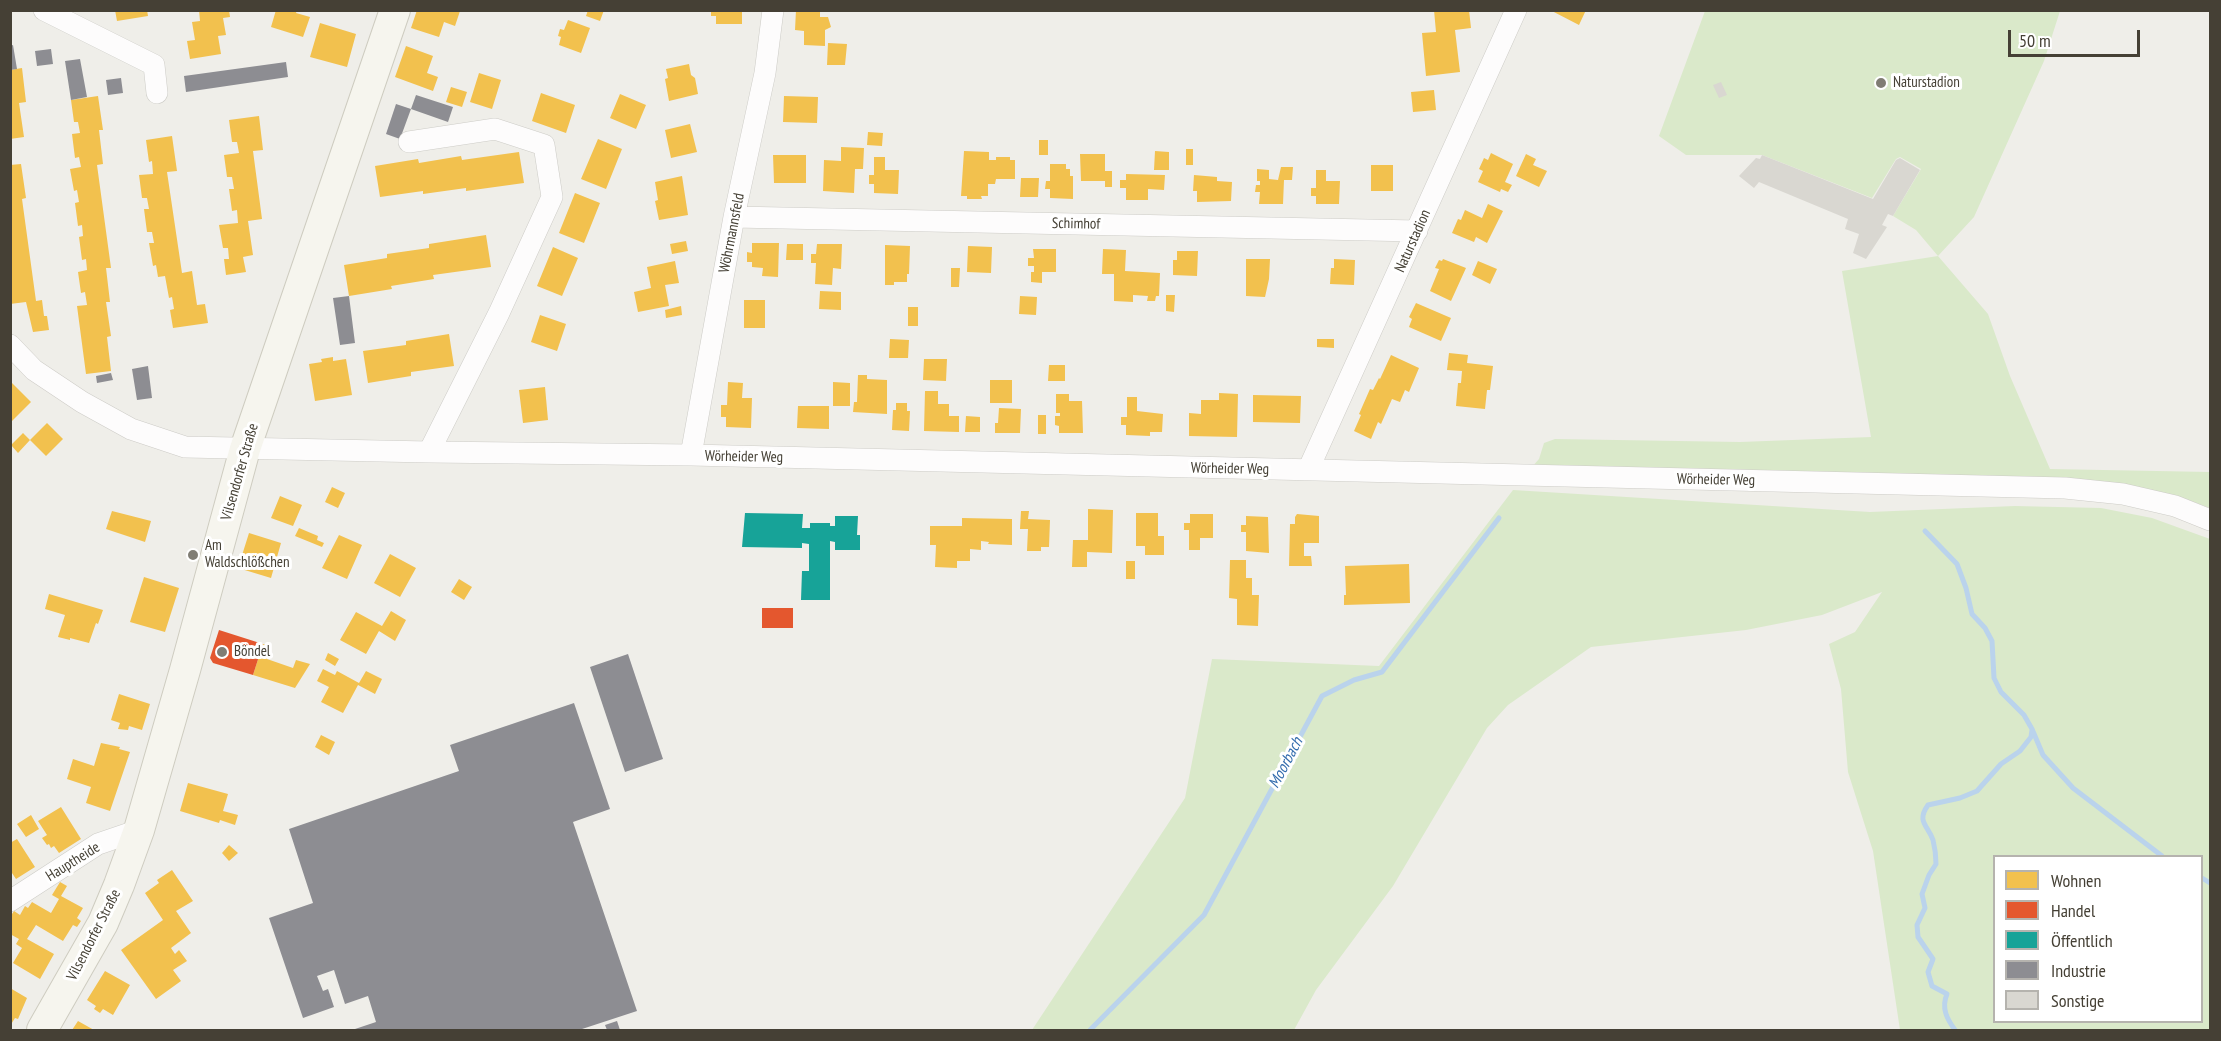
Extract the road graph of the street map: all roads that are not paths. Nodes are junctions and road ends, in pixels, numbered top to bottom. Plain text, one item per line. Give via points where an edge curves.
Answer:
1 (44, 10) edge
2 (395, 10) edge
3 (773, 10) edge
4 (1516, 10) edge
5 (157, 93) dead end
6 (409, 142) dead end
7 (734, 217) junction
8 (1417, 231) junction
9 (10, 345) edge
10 (245, 449) junction
11 (429, 452) junction
12 (691, 455) junction
13 (1308, 470) junction
14 (2211, 520) edge
15 (139, 830) junction
16 (10, 901) edge
17 (42, 1030) edge

1 - 5 street via 153,65
2 - 10 main road, Vilsendorfer Straße
3 - 7 street, Wöhrmannsfeld via 765,73
4 - 8 street, Naturstadion
6 - 11 street via 495,129 544,145 552,197
7 - 8 street, Schimhof
7 - 12 street, Wöhrmannsfeld
8 - 13 street, Naturstadion
9 - 10 street via 34,370 131,429 186,447
10 - 11 street, Wörheider Weg
10 - 15 main road, Vilsendorfer Straße
11 - 12 street, Wörheider Weg
12 - 13 street, Wörheider Weg
13 - 14 street, Wörheider Weg via 2065,488 2123,494 2175,506
15 - 16 street, Hauptheide via 98,844
15 - 17 main road, Vilsendorfer Straße via 103,923

